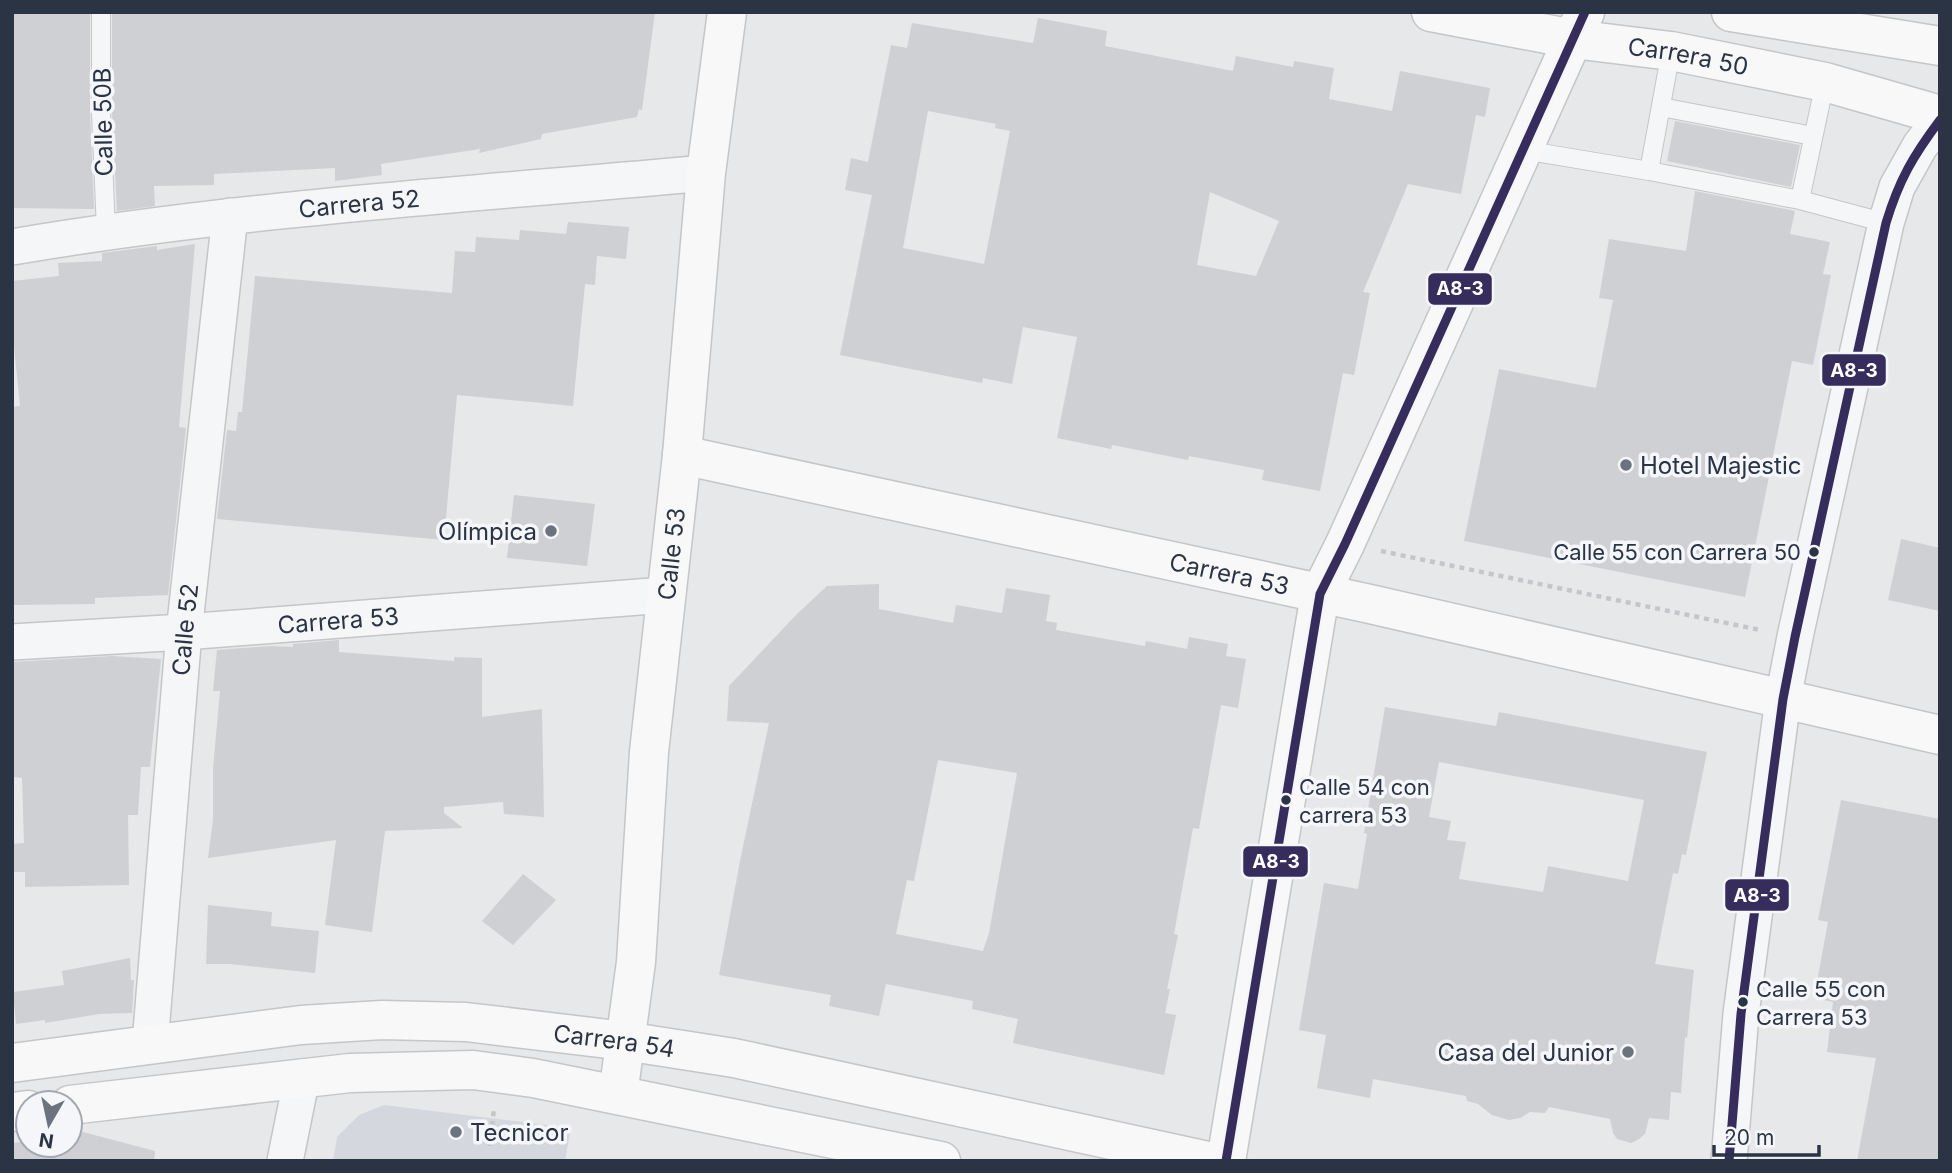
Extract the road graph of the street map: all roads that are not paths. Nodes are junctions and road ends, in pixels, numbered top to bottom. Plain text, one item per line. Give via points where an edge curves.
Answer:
1 (101, 12) edge
2 (727, 12) edge
3 (1431, 12) edge
4 (1731, 12) edge
5 (1579, 25) edge
6 (1940, 46) edge
7 (1671, 51) junction
8 (1825, 82) junction
9 (1661, 107) junction
10 (1940, 118) edge
11 (1813, 136) junction
12 (1523, 150) junction
13 (1649, 171) junction
14 (706, 173) junction
15 (1800, 200) junction
16 (230, 216) junction
17 (1886, 223) junction
18 (106, 231) junction
19 (12, 247) edge
20 (682, 455) junction
21 (1320, 594) junction
22 (665, 596) junction
23 (184, 632) junction
24 (12, 642) edge
25 (1783, 699) junction
26 (1940, 734) edge
27 (625, 1041) junction
28 (150, 1044) junction
29 (12, 1063) edge
30 (302, 1077) junction
31 (618, 1096) junction
32 (84, 1103) edge
33 (285, 1161) edge
34 (941, 1161) edge
35 (1208, 1161) edge
36 (1226, 1161) edge
37 (1729, 1161) edge

1 - 18 lane, Calle 50B
2 - 14 street, Calle 53
3 - 5 street, Carrera 50
4 - 6 street, Carrera 50
5 - 7 street, Carrera 50
5 - 12 street
7 - 8 street, Carrera 50
7 - 9 lane
8 - 10 street, Carrera 50
8 - 11 lane
9 - 11 lane
9 - 13 lane
10 - 17 street via 1897,187
11 - 15 lane
12 - 13 lane
12 - 21 street
13 - 15 lane
14 - 16 street, Carrera 52
14 - 20 street, Calle 53
15 - 17 lane
16 - 18 street, Carrera 52
16 - 23 street, Calle 52
17 - 25 street
18 - 19 street, Carrera 52
20 - 21 street, Carrera 53
20 - 22 street, Calle 53
21 - 25 street, Carrera 53
21 - 36 street
22 - 23 street, Carrera 53
22 - 27 street, Calle 53 via 649,752 636,962
23 - 24 street, Carrera 53
23 - 28 street, Calle 52
25 - 26 street, Carrera 53
25 - 37 street via 1741,1014
27 - 28 street, Carrera 54 via 466,1022 382,1020
27 - 31 street, Calle 53
27 - 35 street, Carrera 54 via 734,1058
28 - 29 street, Carrera 54
30 - 31 street, Carrera 54 via 472,1070
30 - 32 street, Carrera 54
30 - 33 street
31 - 34 street, Carrera 54

